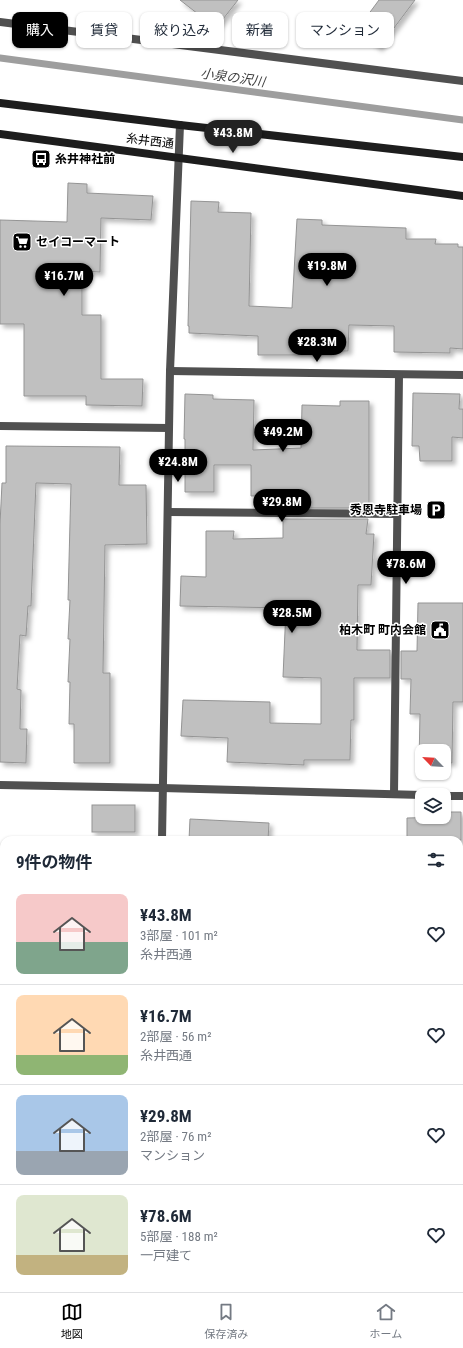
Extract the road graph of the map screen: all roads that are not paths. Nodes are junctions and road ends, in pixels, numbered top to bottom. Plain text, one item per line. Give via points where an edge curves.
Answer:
1 (0, 22) edge
2 (463, 81) edge
3 (0, 103) edge
4 (180, 125) junction
5 (0, 134) edge
6 (179, 156) junction
7 (463, 157) edge
8 (463, 196) edge
9 (170, 371) junction
10 (399, 375) junction
11 (463, 375) edge
12 (0, 426) edge
13 (169, 428) junction
14 (168, 512) junction
15 (397, 514) junction
16 (0, 785) edge
17 (162, 788) junction
18 (394, 794) junction
19 (415, 795) edge
20 (451, 796) edge
21 (463, 796) edge
22 (162, 836) edge

1 - 2 street
3 - 4 street, 糸井西通
4 - 6 street
4 - 7 street, 糸井西通
5 - 6 street, 糸井西通
6 - 8 street, 糸井西通
6 - 9 street
9 - 10 street
9 - 13 street
10 - 11 street
10 - 15 street
12 - 13 street
13 - 14 street
14 - 15 street
14 - 17 street
15 - 18 street
16 - 17 street
17 - 18 street
17 - 22 street
18 - 19 street
20 - 21 street

